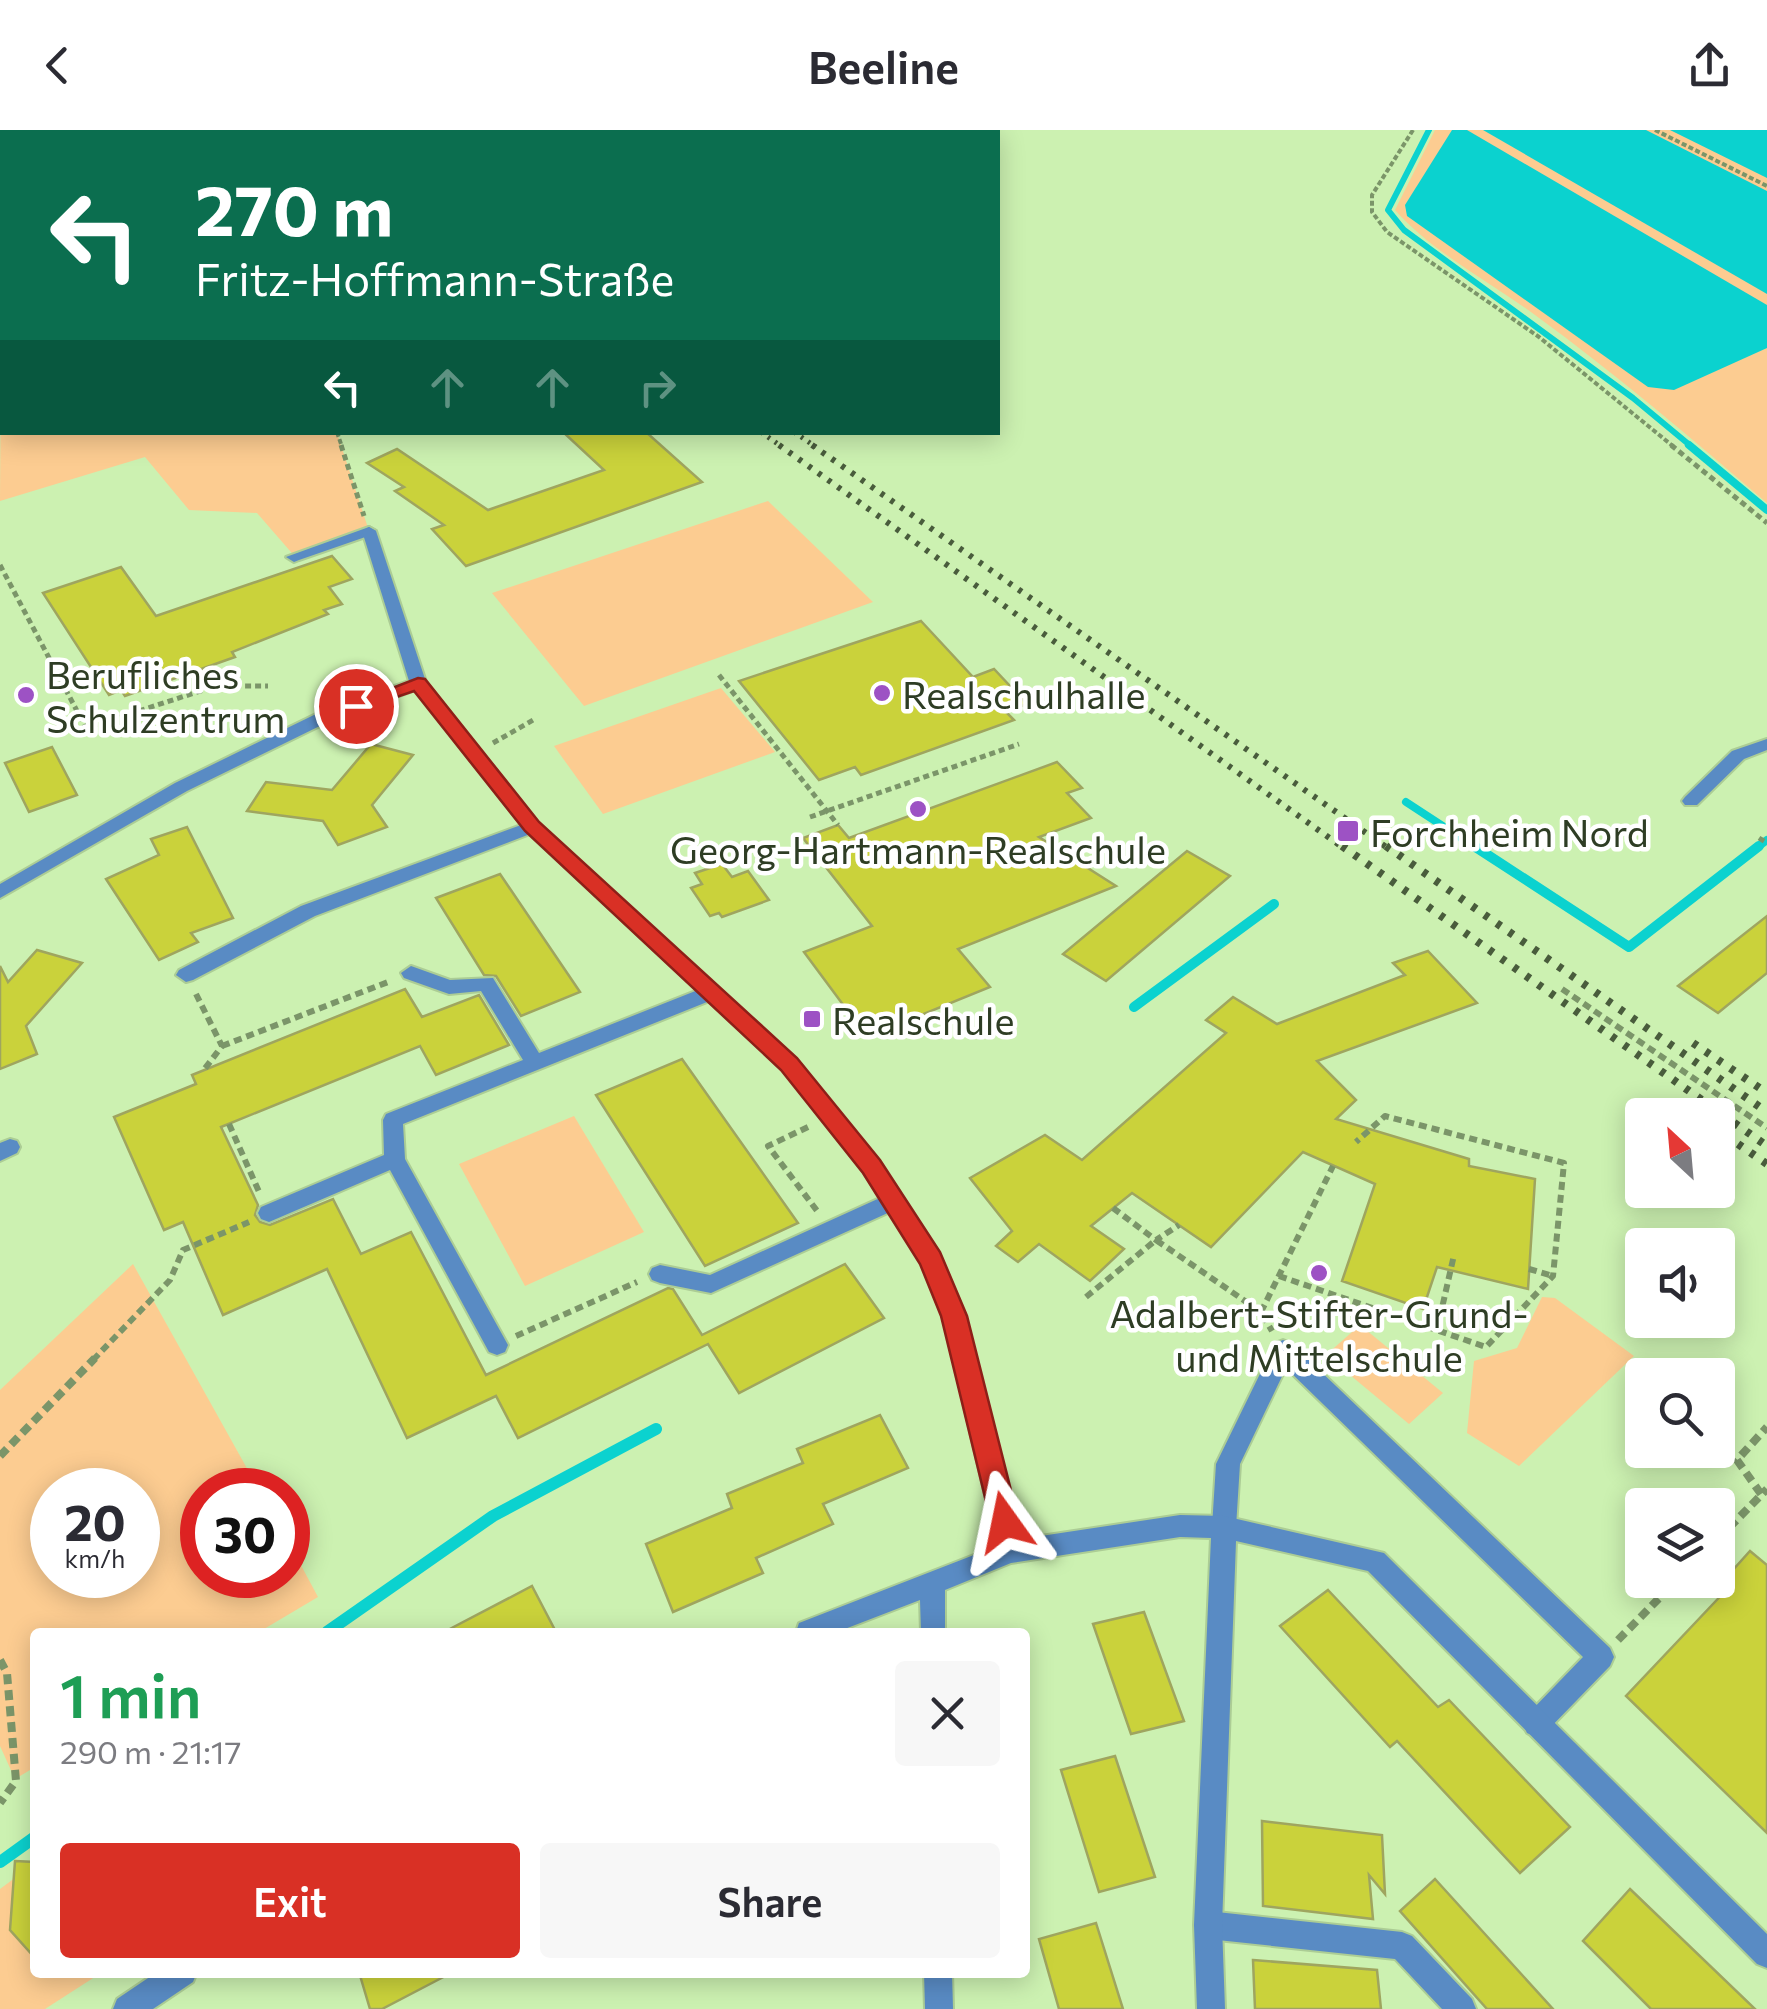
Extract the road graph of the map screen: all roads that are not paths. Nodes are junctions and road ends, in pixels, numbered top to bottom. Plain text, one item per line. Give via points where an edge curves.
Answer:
1 (294, 557) dead end
2 (418, 683) junction
3 (1767, 744) edge
4 (1691, 801) dead end
5 (532, 827) junction
6 (0, 892) edge
7 (411, 973) road end
8 (186, 974) road end
9 (710, 993) junction
10 (535, 1063) junction
11 (395, 1159) junction
12 (893, 1200) junction
13 (268, 1213) road end
14 (660, 1274) dead end
15 (497, 1345) dead end
16 (1224, 1527) junction
17 (1011, 1552) junction
18 (932, 1582) junction
19 (818, 1628) edge
20 (933, 1628) edge
21 (1536, 1724) junction
22 (1208, 1926) junction
23 (1767, 1954) edge
24 (173, 1978) edge
25 (938, 1978) edge
26 (127, 2009) edge
27 (939, 2009) edge
28 (1211, 2009) edge
29 (1462, 2009) edge

1 - 2 street via 368,531
2 - 5 street
2 - 6 street via 324,717 181,788
3 - 4 street via 1738,755
5 - 8 street via 308,911
5 - 9 street
7 - 10 street via 450,987 486,983
9 - 10 street
9 - 12 street via 789,1064
10 - 11 street via 392,1120
11 - 13 street
11 - 15 street
12 - 14 street via 711,1284
12 - 17 street via 931,1260 954,1316
16 - 17 street via 1180,1526
16 - 21 street via 1374,1561
16 - 21 street via 1228,1464 1283,1350 1601,1657
16 - 22 street
17 - 18 street
18 - 19 street
18 - 20 street
21 - 23 street
22 - 28 street
22 - 29 street via 1402,1946
24 - 26 street
25 - 27 street

